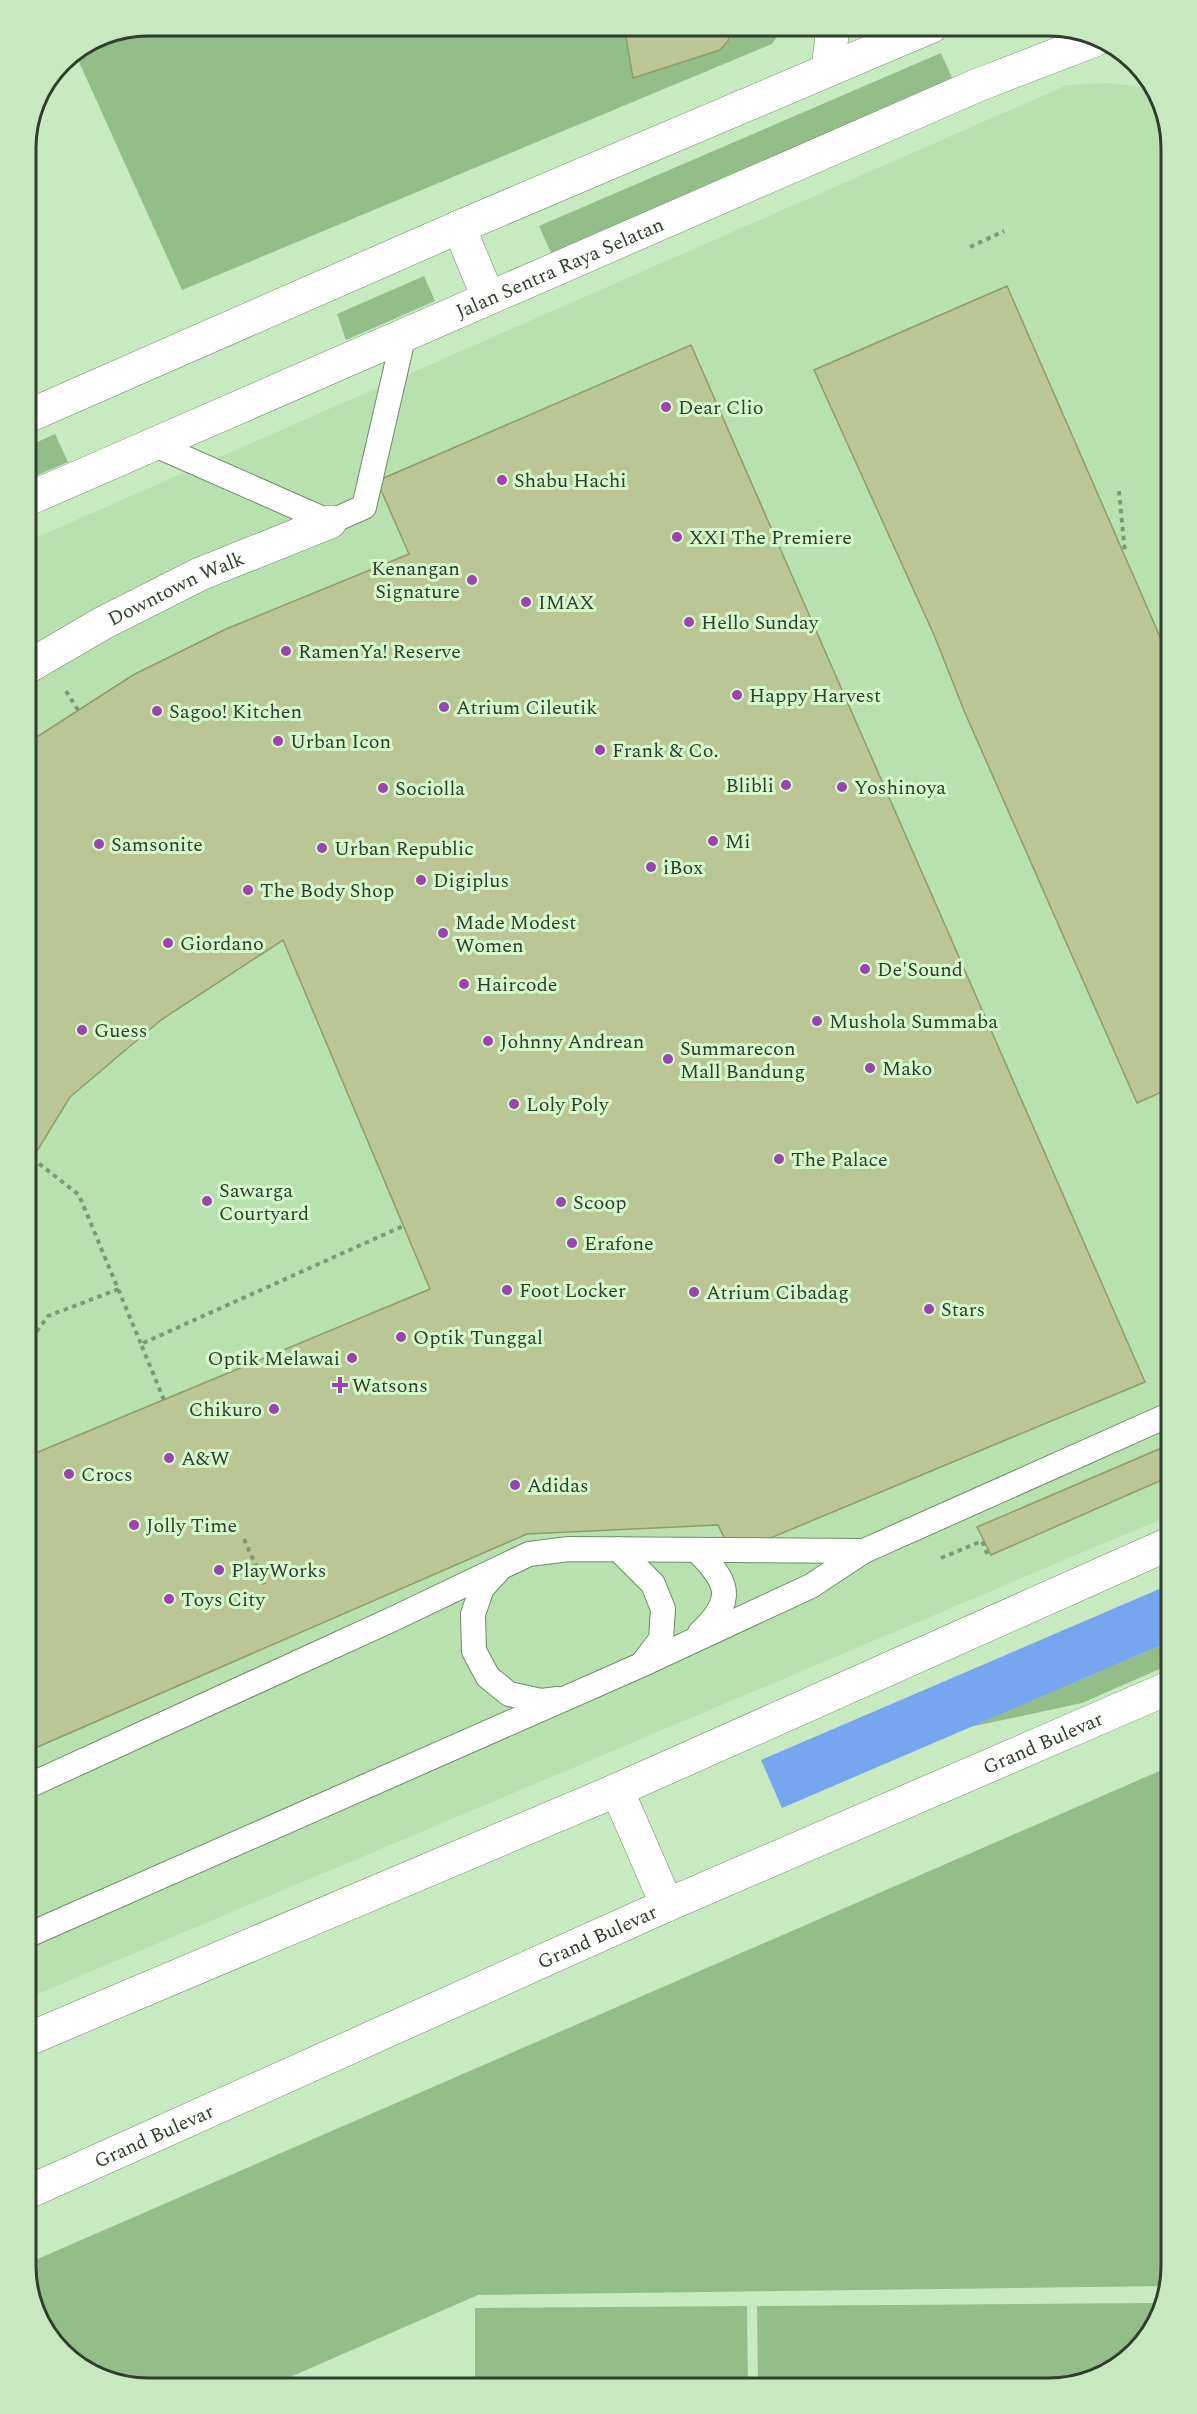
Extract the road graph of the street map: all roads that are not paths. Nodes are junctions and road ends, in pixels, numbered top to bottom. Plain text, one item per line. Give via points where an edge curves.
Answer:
1 (832, 36) edge
2 (908, 36) edge
3 (1087, 43) edge
4 (828, 70) junction
5 (459, 227) junction
6 (488, 297) junction
7 (404, 334) junction
8 (36, 413) edge
9 (153, 444) junction
10 (36, 496) edge
11 (330, 522) junction
12 (36, 662) edge
13 (1161, 1419) edge
14 (1161, 1548) edge
15 (618, 1549) junction
16 (696, 1550) junction
17 (864, 1551) junction
18 (501, 1568) junction
19 (689, 1642) junction
20 (641, 1665) junction
21 (1161, 1692) edge
22 (570, 1697) junction
23 (36, 1782) edge
24 (617, 1790) junction
25 (667, 1905) junction
26 (36, 1932) edge
27 (36, 2036) edge
28 (36, 2189) edge

1 - 4 street
2 - 4 street
3 - 6 street, Jalan Sentra Raya Selatan via 978,85
4 - 5 street
5 - 6 street
5 - 8 street
6 - 7 street, Jalan Sentra Raya Selatan
7 - 9 street, Jalan Sentra Raya Selatan
7 - 11 lane via 364,507
9 - 10 street, Jalan Sentra Raya Selatan
9 - 11 lane
11 - 12 street, Downtown Walk via 200,574
13 - 17 lane
14 - 24 street
15 - 16 lane
15 - 18 lane via 529,1554
15 - 20 lane via 653,1584 663,1609 661,1639
16 - 17 lane
16 - 19 lane via 723,1582 724,1601 716,1618
17 - 19 lane via 811,1586
18 - 22 lane via 482,1588 473,1614 474,1651 488,1677 509,1694 541,1701
18 - 23 lane
19 - 20 lane
20 - 22 lane
21 - 25 street, Grand Bulevar
22 - 26 lane
24 - 25 street
24 - 27 street
25 - 28 street, Grand Bulevar

